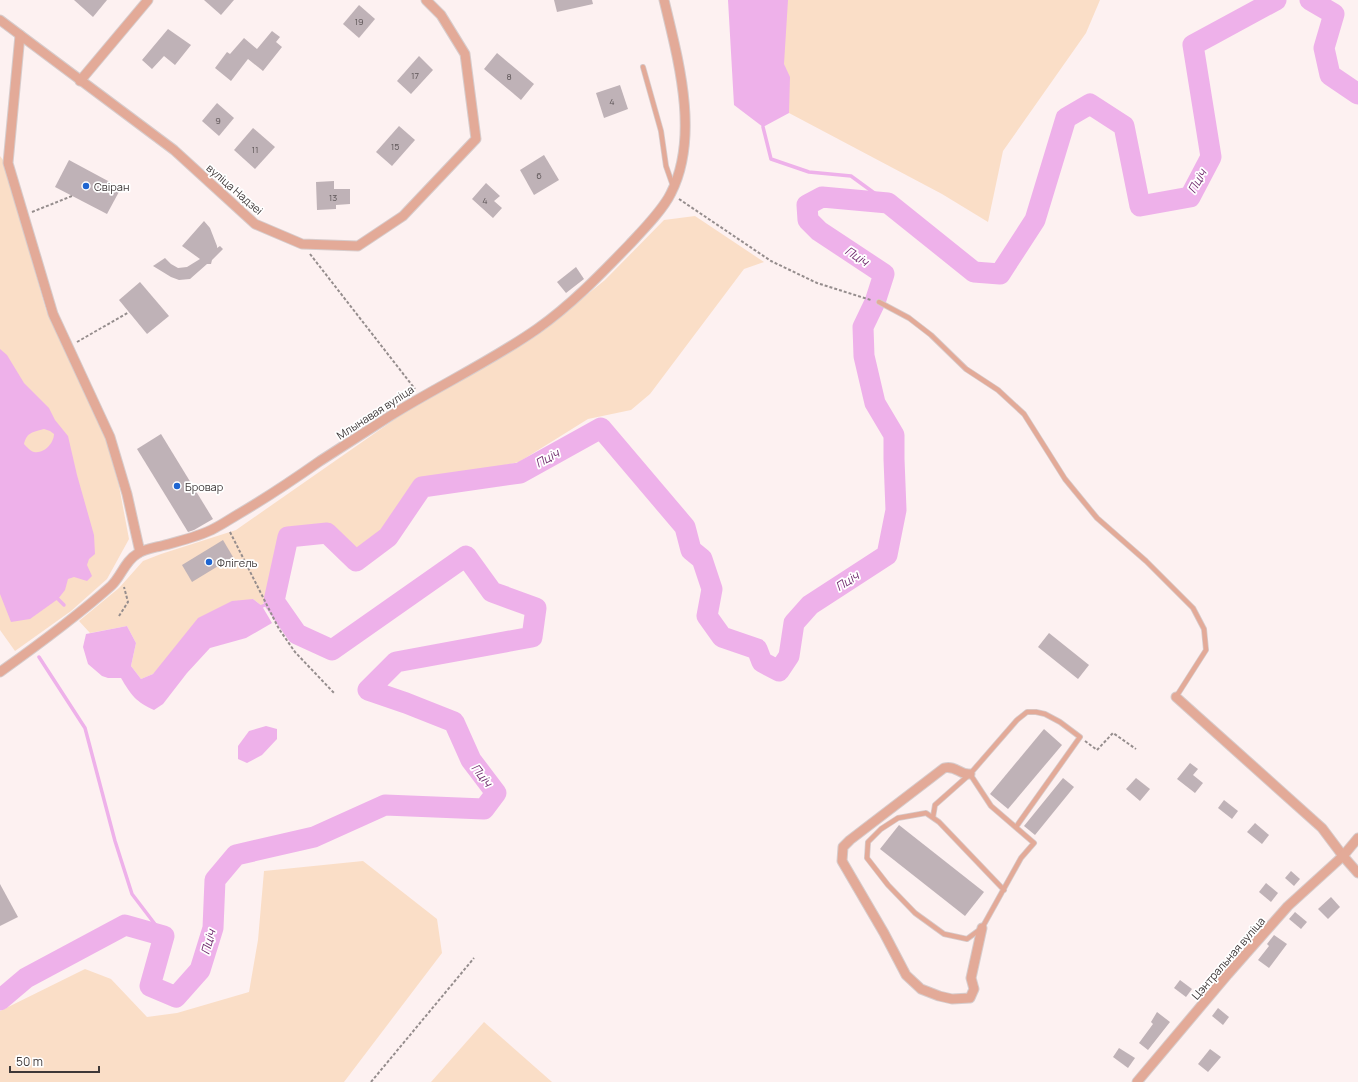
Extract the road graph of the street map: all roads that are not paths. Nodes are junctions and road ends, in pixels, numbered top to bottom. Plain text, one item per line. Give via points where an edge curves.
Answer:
1 (148, 0) edge
2 (426, 0) edge
3 (664, 0) edge
4 (0, 20) edge
5 (20, 35) junction
6 (643, 67) dead end
7 (80, 81) junction
8 (672, 191) junction
9 (879, 302) dead end
10 (140, 552) junction
11 (0, 672) edge
12 (1176, 697) joint
13 (970, 774) junction
14 (933, 817) junction
15 (1016, 826) junction
16 (1358, 838) edge
17 (1343, 856) junction
18 (1358, 873) edge
19 (1004, 890) junction
20 (982, 928) junction
21 (1137, 1082) edge

1 - 7 street
2 - 7 street, вуліца Надзеі via 441,16 465,54 476,138 403,216 358,246 302,244 255,224 174,150
3 - 8 street via 686,121 683,157
4 - 5 street, вуліца Надзеі
5 - 7 street, вуліца Надзеі
5 - 10 street via 8,163 54,314 110,437 127,494
6 - 8 lane via 661,131
8 - 10 street, Млынавая вуліца via 604,272 572,302 536,329 421,397 275,492 214,528
9 - 12 lane via 909,318 931,335 966,369 998,390 1024,414 1065,479 1097,518 1146,561 1193,608 1204,628 1206,650
10 - 11 street, Млынавая вуліца via 133,556 114,584
12 - 17 street via 1322,828
13 - 14 lane via 935,805
13 - 15 lane via 991,806
13 - 15 lane via 1027,712 1045,714 1080,737
13 - 20 street via 949,767 944,768 842,847 842,861 906,975 921,989 952,999 970,998 974,989 971,978
14 - 19 lane
14 - 20 lane via 926,813 898,818 881,829 868,842 867,858 915,913 944,934 967,939
15 - 19 lane via 1034,843 1021,858
16 - 17 street, Цэнтральная вуліца
17 - 18 street
17 - 21 street, Цэнтральная вуліца via 1288,906
19 - 20 lane

